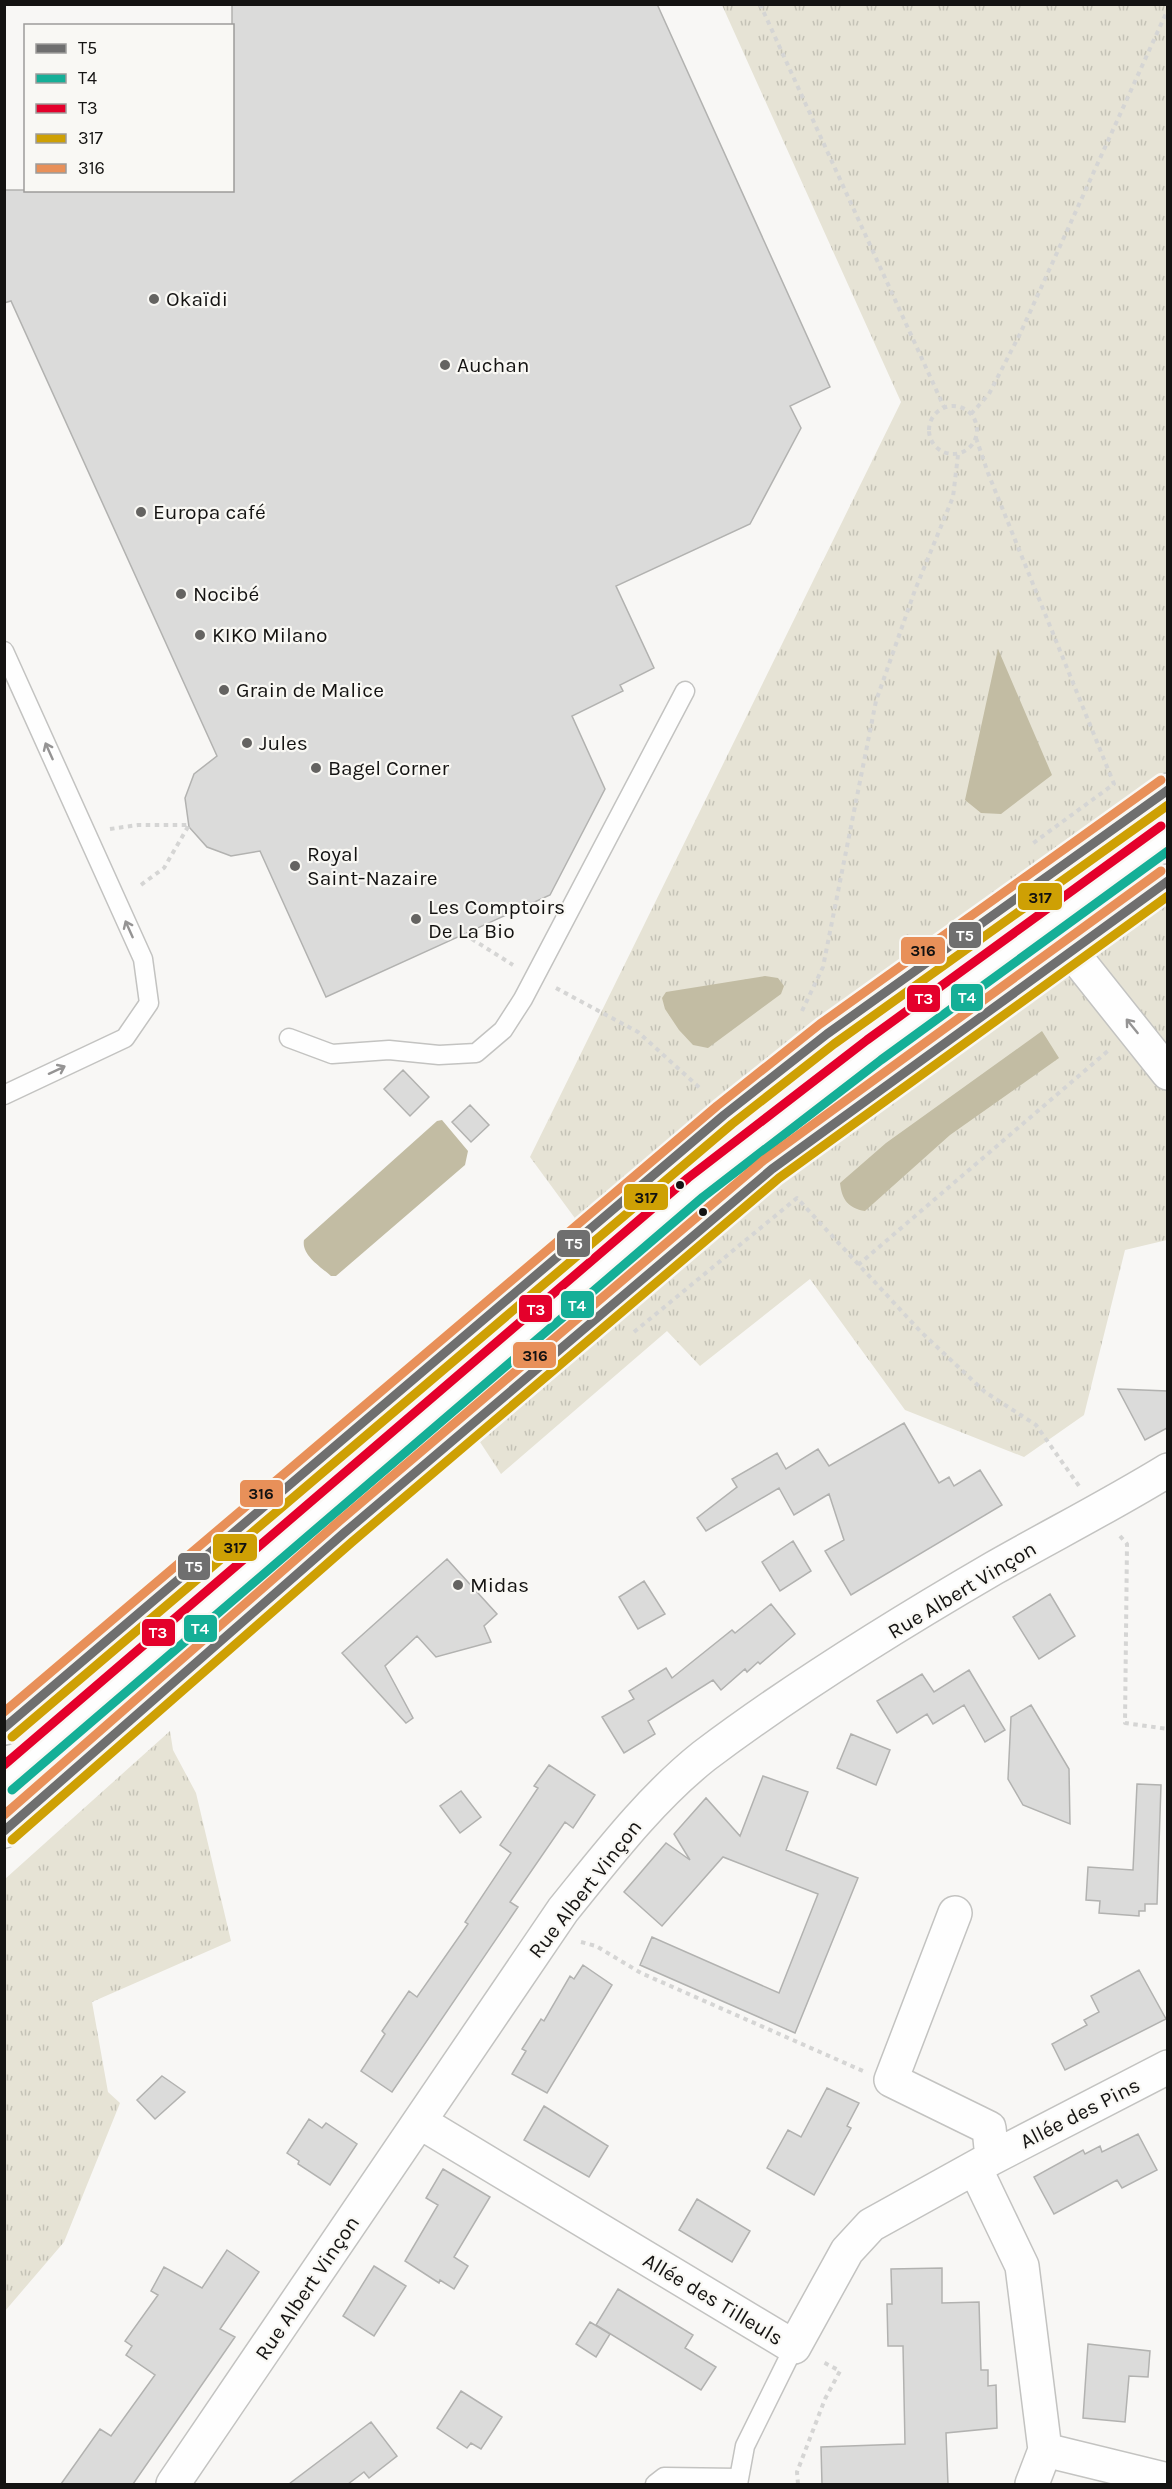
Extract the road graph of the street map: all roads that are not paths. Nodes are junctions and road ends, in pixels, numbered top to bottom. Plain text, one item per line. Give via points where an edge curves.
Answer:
1 (4, 651) edge
2 (685, 691) dead end
3 (1167, 790) edge
4 (1167, 836) edge
5 (1167, 881) edge
6 (1070, 950) junction
7 (289, 1038) dead end
8 (1167, 1073) edge
9 (4, 1095) edge
10 (1167, 1470) edge
11 (4, 1728) edge
12 (4, 1781) edge
13 (4, 1832) edge
14 (956, 1913) dead end
15 (1167, 2067) edge
16 (420, 2122) junction
17 (983, 2163) junction
18 (794, 2347) junction
19 (1045, 2450) junction
20 (1167, 2480) edge
21 (738, 2481) edge
22 (173, 2484) edge
23 (656, 2484) edge
24 (1032, 2484) edge

9 -> 1 lane via 125,1038 149,1003 143,960
2 - 7 lane via 534,977 502,1030 476,1053 439,1055 389,1050 332,1054
3 - 11 street via 827,1034 724,1115
4 - 12 lane via 874,1050 695,1188
5 - 6 street
8 -> 6 street
6 - 13 street via 772,1169 344,1533
10 - 16 street, Rue Albert Vinçon via 1098,1513 993,1568 831,1669 703,1757 606,1856 549,1932
14 - 17 street via 891,2080 989,2128
15 - 17 street, Allée des Pins
16 - 18 street, Allée des Tilleuls
16 - 22 street, Rue Albert Vinçon
17 - 18 street, Allée des Tilleuls via 871,2225 847,2251
17 - 19 street via 1022,2266
18 - 21 lane via 745,2446
19 - 20 street
19 - 24 street
21 - 23 lane via 664,2476

